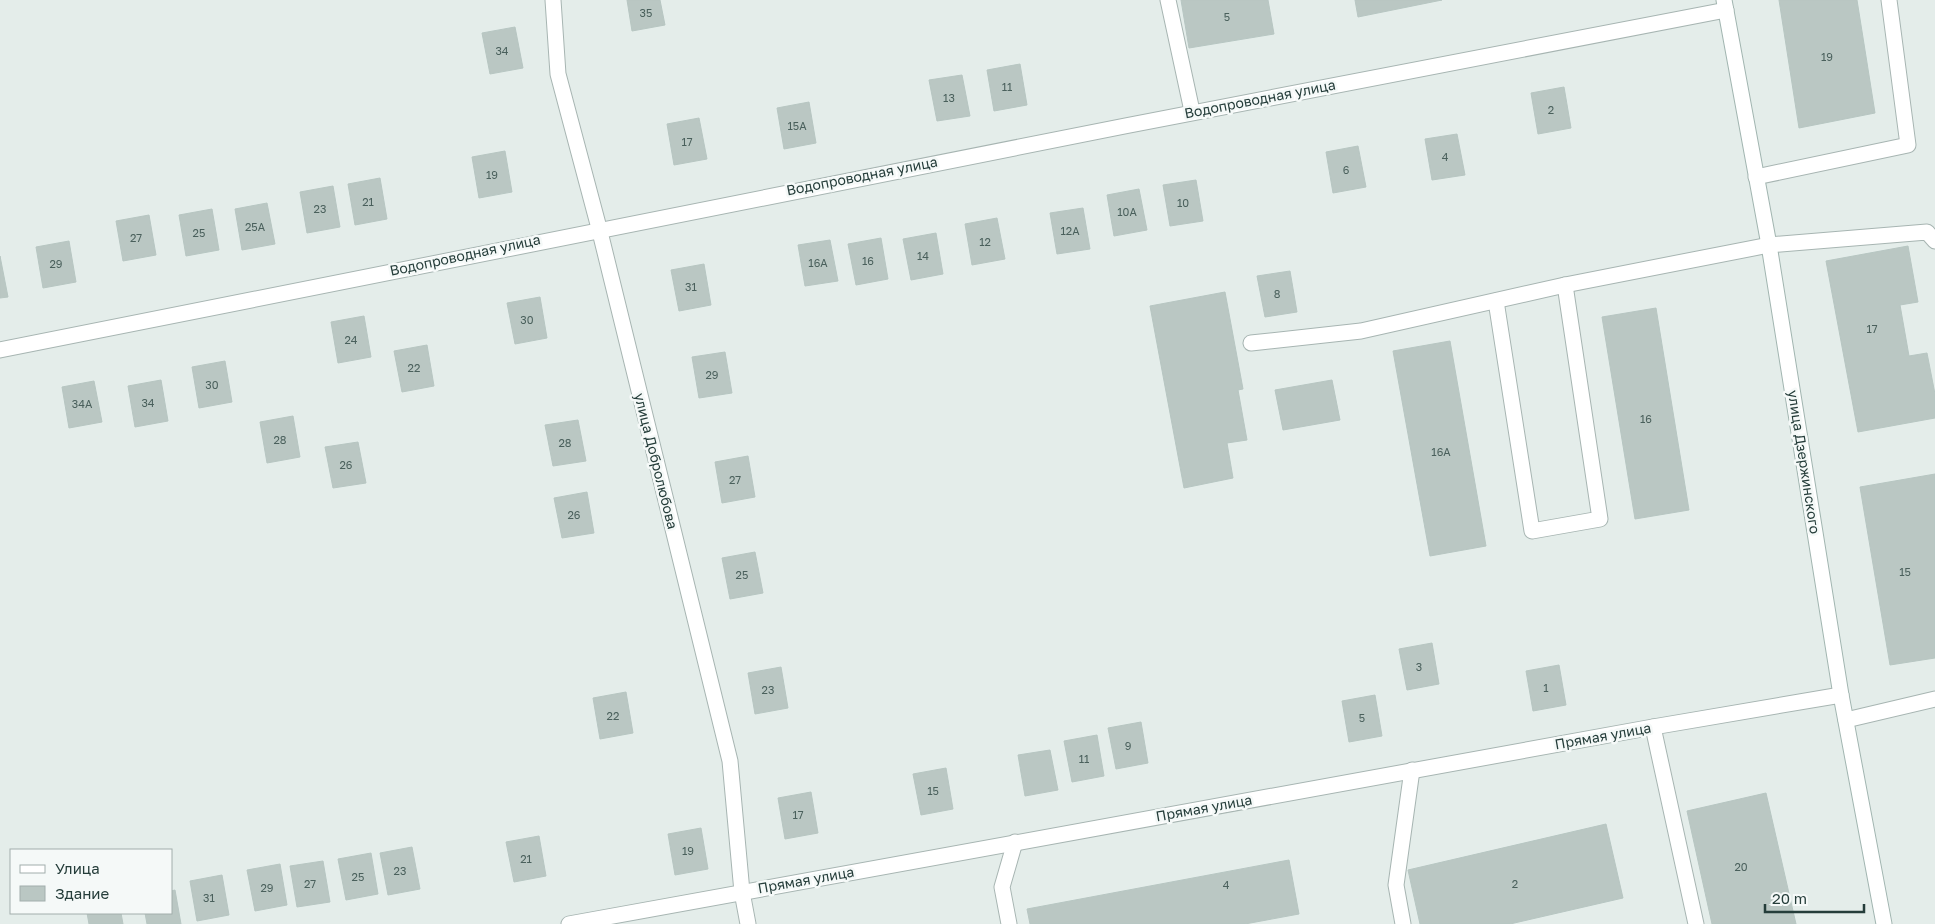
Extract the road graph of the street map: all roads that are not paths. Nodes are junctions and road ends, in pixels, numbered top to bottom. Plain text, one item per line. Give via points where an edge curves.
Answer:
1 (553, 0) edge
2 (1168, 0) edge
3 (1889, 0) edge
4 (1725, 5) edge
5 (1192, 111) junction
6 (1756, 177) junction
7 (598, 228) junction
8 (1935, 241) edge
9 (1769, 245) junction
10 (1566, 286) junction
11 (1496, 301) junction
12 (1251, 343) dead end
13 (0, 350) edge
14 (1841, 695) junction
15 (1935, 699) edge
16 (1846, 720) junction
17 (1653, 727) junction
18 (1412, 770) junction
19 (1016, 842) junction
20 (742, 892) junction
21 (569, 924) edge
22 (748, 924) edge
23 (1009, 924) edge
24 (1403, 924) edge
25 (1696, 924) edge
26 (1884, 924) edge

1 - 7 street, улица Добролюбова via 558,74
2 - 5 street
3 - 6 street via 1908,145
4 - 5 street, Водопроводная улица
4 - 6 street, улица Дзержинского
5 - 7 street, Водопроводная улица
6 - 9 street, улица Дзержинского
7 - 13 street, Водопроводная улица
7 - 20 street, улица Добролюбова via 730,762
8 - 9 street via 1927,232
9 - 10 street
9 - 14 street, улица Дзержинского
10 - 11 street
10 - 11 street via 1600,519 1532,530
11 - 12 street via 1361,330
14 - 16 street, улица Дзержинского
14 - 17 street, Прямая улица
15 - 16 street
16 - 26 street, улица Дзержинского
17 - 18 street, Прямая улица
17 - 25 street
18 - 19 street, Прямая улица
18 - 24 street via 1396,885
19 - 20 street, Прямая улица
19 - 23 street via 1002,888
20 - 21 street, Прямая улица
20 - 22 street, улица Добролюбова

